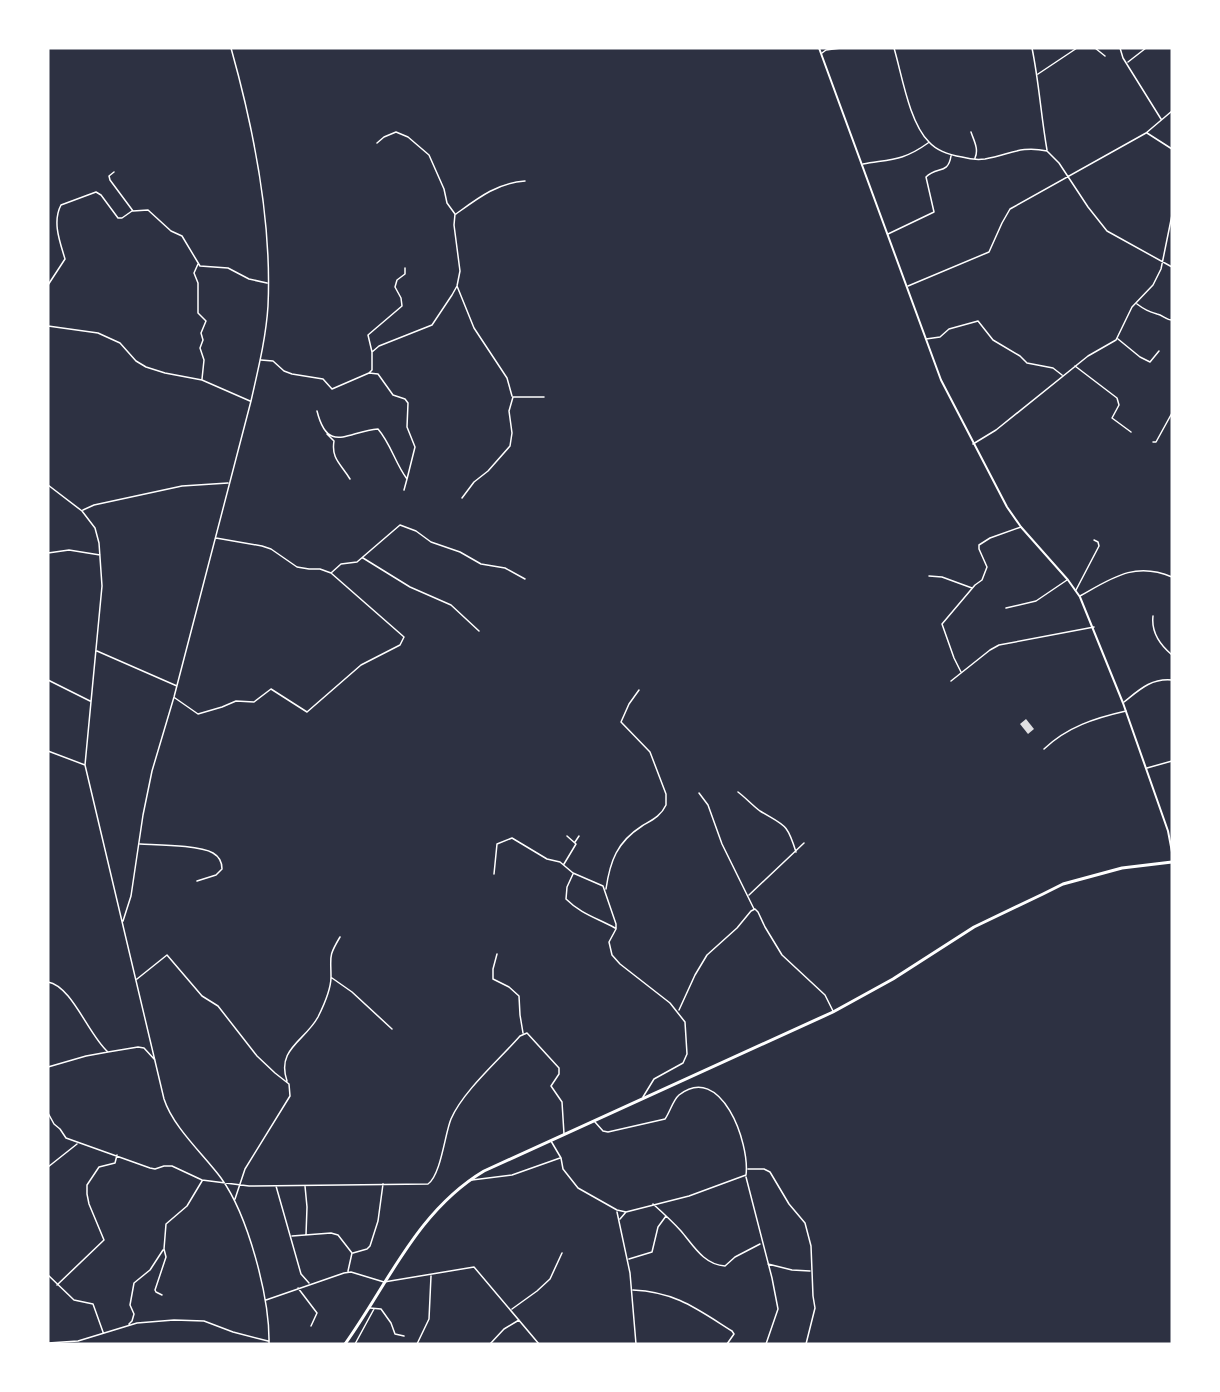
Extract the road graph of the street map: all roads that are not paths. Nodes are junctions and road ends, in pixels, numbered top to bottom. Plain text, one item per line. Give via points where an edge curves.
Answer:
1 (231, 48) edge
2 (819, 48) edge
3 (841, 48) edge
4 (894, 48) edge
5 (1032, 48) edge
6 (1077, 48) edge
7 (1095, 48) edge
8 (1120, 48) edge
9 (1146, 48) edge
10 (822, 53) junction
11 (1105, 56) dead end
12 (1127, 63) junction
13 (1038, 74) junction
14 (1172, 111) edge
15 (1161, 119) junction
16 (971, 132) dead end
17 (1146, 133) junction
18 (929, 142) junction
19 (378, 143) dead end
20 (1172, 149) edge
21 (1047, 151) junction
22 (952, 155) junction
23 (975, 159) junction
24 (862, 164) junction
25 (114, 172) dead end
26 (1068, 177) junction
27 (525, 182) dead end
28 (133, 211) junction
29 (455, 214) junction
30 (1172, 215) edge
31 (1170, 234) edge
32 (888, 235) junction
33 (1163, 261) junction
34 (198, 264) junction
35 (1172, 267) edge
36 (405, 268) dead end
37 (269, 284) junction
38 (48, 285) edge
39 (457, 286) junction
40 (907, 287) junction
41 (1137, 303) junction
42 (1172, 321) edge
43 (48, 326) edge
44 (1118, 338) junction
45 (926, 339) junction
46 (1159, 351) dead end
47 (372, 352) junction
48 (260, 360) junction
49 (1075, 366) junction
50 (369, 373) junction
51 (1062, 376) junction
52 (202, 380) junction
53 (513, 397) junction
54 (544, 397) dead end
55 (251, 401) junction
56 (317, 411) dead end
57 (1172, 413) edge
58 (1131, 432) dead end
59 (326, 434) junction
60 (1153, 442) dead end
61 (973, 444) junction
62 (350, 478) dead end
63 (407, 479) junction
64 (228, 483) junction
65 (48, 485) edge
66 (404, 490) dead end
67 (462, 498) dead end
68 (82, 511) junction
69 (1021, 527) junction
70 (216, 538) junction
71 (1094, 540) dead end
72 (48, 552) edge
73 (101, 555) junction
74 (362, 557) junction
75 (331, 573) junction
76 (929, 576) dead end
77 (1172, 577) edge
78 (525, 579) dead end
79 (1068, 580) junction
80 (973, 588) junction
81 (1076, 591) junction
82 (1080, 597) junction
83 (1006, 608) dead end
84 (1153, 616) dead end
85 (1094, 627) junction
86 (479, 631) dead end
87 (96, 650) junction
88 (1172, 655) edge
89 (962, 672) junction
90 (48, 680) edge
91 (1172, 680) edge
92 (951, 681) dead end
93 (177, 686) junction
94 (639, 690) dead end
95 (174, 697) junction
96 (91, 701) junction
97 (1123, 703) junction
98 (1126, 711) junction
99 (1044, 748) dead end
100 (48, 751) edge
101 (1172, 761) edge
102 (85, 765) junction
103 (1146, 769) junction
104 (738, 792) dead end
105 (699, 793) dead end
106 (1170, 831) edge
107 (567, 836) dead end
108 (579, 836) dead end
109 (574, 842) junction
110 (804, 843) dead end
111 (140, 844) junction
112 (796, 852) junction
113 (1172, 852) edge
114 (1172, 862) edge
115 (563, 865) junction
116 (573, 873) junction
117 (494, 874) dead end
118 (197, 881) dead end
119 (606, 890) junction
120 (748, 896) junction
121 (755, 909) junction
122 (123, 921) junction
123 (616, 929) junction
124 (340, 938) dead end
125 (497, 954) dead end
126 (331, 978) junction
127 (136, 980) junction
128 (48, 982) edge
129 (678, 1012) junction
130 (833, 1012) junction
131 (392, 1029) dead end
132 (524, 1034) junction
133 (108, 1052) junction
134 (155, 1060) junction
135 (48, 1067) edge
136 (288, 1082) junction
137 (641, 1101) junction
138 (48, 1113) edge
139 (49, 1121) edge
140 (594, 1121) junction
141 (54, 1124) junction
142 (564, 1135) junction
143 (550, 1140) junction
144 (78, 1143) junction
145 (117, 1155) junction
146 (561, 1158) junction
147 (554, 1160) junction
148 (561, 1166) junction
149 (48, 1167) edge
150 (747, 1169) junction
151 (746, 1175) junction
152 (202, 1180) junction
153 (468, 1180) junction
154 (383, 1184) junction
155 (225, 1185) junction
156 (241, 1185) junction
157 (305, 1185) junction
158 (276, 1186) junction
159 (234, 1201) junction
160 (652, 1204) junction
161 (617, 1210) junction
162 (626, 1212) junction
163 (666, 1215) junction
164 (619, 1220) junction
165 (306, 1235) junction
166 (291, 1236) junction
167 (762, 1243) junction
168 (164, 1249) junction
169 (352, 1253) junction
170 (562, 1253) dead end
171 (628, 1259) junction
172 (767, 1263) junction
173 (811, 1271) junction
174 (347, 1272) junction
175 (48, 1275) edge
176 (430, 1275) junction
177 (384, 1282) junction
178 (309, 1284) junction
179 (57, 1285) junction
180 (298, 1287) junction
181 (632, 1290) junction
182 (162, 1295) dead end
183 (265, 1300) junction
184 (369, 1308) junction
185 (375, 1308) junction
186 (511, 1309) junction
187 (519, 1320) junction
188 (129, 1325) junction
189 (311, 1326) dead end
190 (103, 1333) junction
191 (404, 1336) dead end
192 (48, 1343) edge
193 (269, 1343) edge
194 (345, 1344) edge
195 (355, 1344) edge
196 (417, 1344) edge
197 (490, 1344) edge
198 (539, 1344) edge
199 (636, 1344) edge
200 (728, 1344) edge
201 (766, 1344) edge
202 (806, 1344) edge

1 - 37 street via 253,138 266,224
2 - 10 main road
3 - 10 street
4 - 18 street via 910,104
5 - 13 street
6 - 13 street
7 - 11 street
8 - 12 street
9 - 12 street
10 - 24 main road
12 - 15 street
13 - 21 street
14 - 15 street
15 - 17 street
16 - 23 street via 976,141
17 - 20 street
17 - 26 street
18 - 22 street
18 - 24 street via 897,160
19 - 29 street via 396,132 421,147 429,156
21 - 23 street via 1021,148
21 - 26 street
22 - 23 street
22 - 32 street via 946,168 926,177 934,212
24 - 32 main road
25 - 28 street via 110,180
26 - 33 street via 1107,231
26 - 40 street via 1010,209 989,252
27 - 29 street via 508,183 487,192
28 - 34 street via 148,210 182,236
28 - 38 street via 118,218 96,192 61,205 57,232 65,259
29 - 39 street via 460,271
30 - 31 street
31 - 33 street
32 - 40 main road
33 - 35 street
33 - 41 street via 1153,285
34 - 37 street via 228,268
34 - 52 street via 194,273 198,313 206,321 201,333
36 - 47 street via 395,287 402,306 368,335
37 - 48 street
39 - 47 street via 432,325
39 - 53 street via 474,328 507,378
40 - 45 main road
41 - 42 street via 1148,313
41 - 44 street
43 - 52 street via 98,333 120,343 146,367
44 - 46 street via 1147,361 1152,361
44 - 49 street
45 - 51 street via 978,321 993,339 1027,363 1053,368
45 - 61 main road via 941,380
47 - 50 street
48 - 50 street via 273,361 292,374 323,379 332,389
48 - 55 street
49 - 51 street
49 - 58 street via 1117,398 1119,405 1112,418
50 - 63 street via 378,374 393,394 408,403 407,424 415,447
51 - 61 street
52 - 55 street
53 - 54 street
53 - 67 street via 509,411 510,446
55 - 64 street
56 - 59 street
57 - 60 street
59 - 62 street via 334,441 332,452
59 - 63 street via 339,438 378,429
61 - 69 main road
63 - 66 street
64 - 68 street via 182,486
64 - 70 street
65 - 68 street
68 - 73 street via 95,528
69 - 79 main road
69 - 80 street via 990,537 980,545 987,569
70 - 75 street via 262,546 297,567
70 - 93 street
71 - 81 street via 1099,546
72 - 73 street via 69,550
73 - 87 street
74 - 75 street via 341,564
74 - 78 street via 400,525 481,564 505,568
74 - 86 street via 410,587 451,605
75 - 95 street via 404,637 400,645 362,665 307,712 271,689 254,702 236,700 200,714
76 - 80 street
77 - 82 street via 1148,570 1130,572
79 - 81 main road
79 - 83 street via 1036,601
80 - 89 street via 942,624
81 - 82 main road
82 - 85 main road
84 - 88 street via 1158,642
85 - 89 street via 1004,643
85 - 97 main road
87 - 93 street
87 - 96 street
89 - 92 street
90 - 96 street
91 - 97 street via 1149,683
93 - 95 street
94 - 119 street via 621,722 650,752 666,794 666,805 656,819 635,831 614,855
95 - 111 street via 152,771
96 - 102 street
97 - 98 main road
98 - 99 street via 1072,728
98 - 103 main road
100 - 102 street
101 - 103 street
102 - 122 street
103 - 106 main road
104 - 112 street via 786,827
105 - 120 street
106 - 113 main road
107 - 109 street
108 - 109 street
109 - 115 street
110 - 112 street
111 - 118 street via 212,852 222,869
111 - 122 street
112 - 120 street
114 - 130 highway via 1122,868 1053,889 974,927 893,980
115 - 116 street
115 - 117 street via 512,838 497,844
116 - 119 street
116 - 123 street via 566,899 579,911
119 - 123 street
120 - 121 street
121 - 129 street via 707,955
121 - 130 street via 782,955 825,995
122 - 127 street
123 - 129 street via 609,942 612,955
124 - 126 street via 329,957
125 - 132 street via 493,979 519,996
126 - 131 street
126 - 136 street via 319,1016 287,1055 284,1068
127 - 134 street
127 - 136 street via 168,955 202,996 215,1003 257,1056
128 - 133 street via 60,987 95,1040
129 - 137 street via 687,1028 686,1059 654,1078
130 - 137 highway
132 - 142 street via 560,1068 551,1086 562,1102
132 - 154 street via 456,1110 431,1183
133 - 134 street via 144,1048
133 - 135 street
134 - 155 street via 167,1107
136 - 156 street via 290,1096 248,1164
137 - 140 highway
138 - 139 street
139 - 141 street
139 - 141 street
140 - 142 highway
140 - 150 street via 608,1132 665,1119 676,1097 702,1086 724,1103 738,1125
141 - 144 street via 63,1136
142 - 143 highway
143 - 146 street
143 - 153 highway
144 - 145 street
144 - 149 street
145 - 152 street via 155,1169 172,1166
145 - 179 street via 115,1163 99,1167 87,1185 89,1204 104,1240
146 - 147 street
146 - 148 street
147 - 148 street
147 - 153 street via 512,1175
148 - 161 street via 583,1192
150 - 151 street
150 - 173 street via 770,1172 803,1220 810,1241
151 - 160 street via 689,1196
151 - 167 street
152 - 155 street
152 - 168 street via 187,1206 167,1222
153 - 177 highway via 437,1209
154 - 157 street
154 - 169 street via 370,1246
155 - 156 street
155 - 159 street
156 - 158 street
156 - 159 street
157 - 158 street
157 - 165 street
158 - 166 street
159 - 183 street via 247,1229
160 - 162 street
160 - 163 street
161 - 162 street
161 - 164 street
162 - 164 street
163 - 167 street via 696,1251 717,1265 725,1266
163 - 171 street via 658,1227 652,1252
164 - 171 street
165 - 166 street
165 - 169 street via 334,1234
166 - 178 street via 301,1274
167 - 172 street
168 - 182 street via 166,1257 155,1290
168 - 188 street via 135,1283 130,1305 134,1314
169 - 174 street
170 - 186 street via 550,1279
171 - 181 street
172 - 173 street
172 - 201 street via 778,1313
173 - 202 street via 815,1311
174 - 177 street
174 - 178 street
175 - 179 street
176 - 177 street
176 - 186 street via 474,1267
176 - 196 street via 429,1319
177 - 184 highway
178 - 180 street
179 - 190 street via 74,1300 93,1304
180 - 183 street
180 - 189 street via 317,1313
181 - 199 street
181 - 200 street via 658,1292 693,1305 732,1331
183 - 193 street
184 - 185 street
184 - 194 highway
185 - 191 street via 384,1312 397,1335
185 - 195 street
186 - 187 street
187 - 197 street
187 - 198 street
188 - 190 street
188 - 193 street via 204,1321
190 - 192 street via 78,1341

